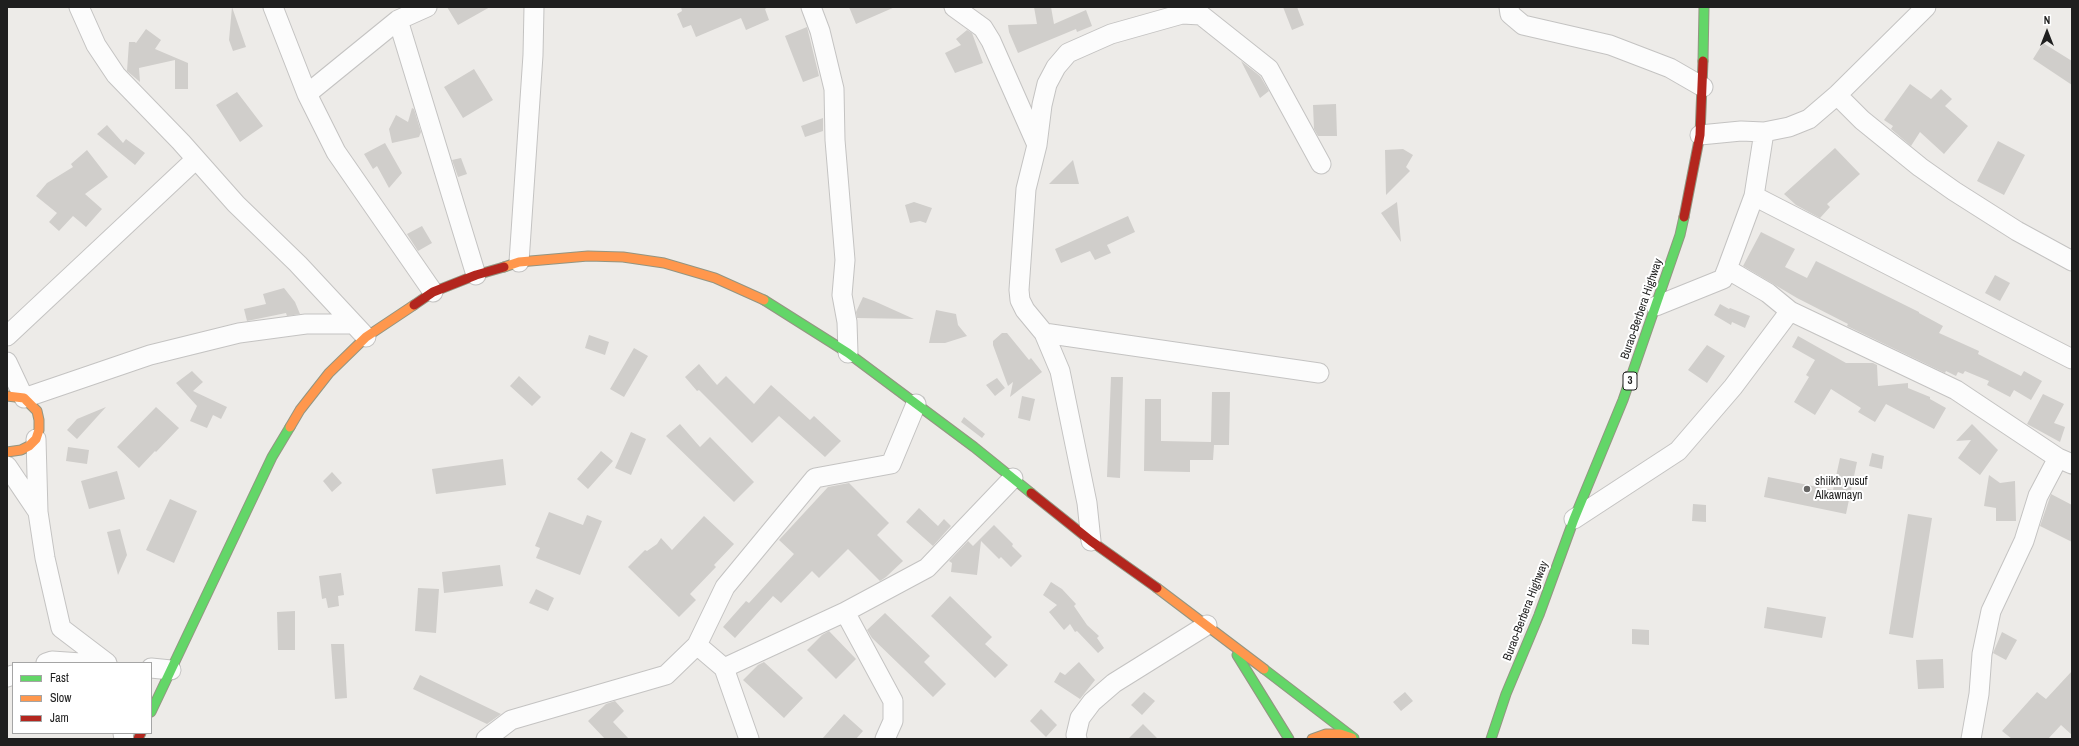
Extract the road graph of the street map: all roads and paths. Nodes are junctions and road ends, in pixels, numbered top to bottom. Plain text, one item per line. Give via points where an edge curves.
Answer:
1 (80, 7) edge
2 (273, 7) edge
3 (427, 7) edge
4 (534, 7) edge
5 (811, 7) edge
6 (1509, 7) edge
7 (1704, 7) edge
8 (1926, 7) edge
9 (957, 8) edge
10 (398, 20) junction
11 (1704, 87) junction
12 (307, 94) junction
13 (1837, 95) junction
14 (1764, 132) junction
15 (1700, 135) junction
16 (1037, 146) junction
17 (196, 159) junction
18 (1321, 164) dead end
19 (1754, 196) junction
20 (2072, 261) edge
21 (519, 262) junction
22 (1727, 269) junction
23 (476, 275) junction
24 (433, 292) junction
25 (1656, 306) junction
26 (1790, 311) junction
27 (360, 330) junction
28 (1044, 333) junction
29 (7, 336) edge
30 (848, 354) junction
31 (2072, 360) edge
32 (7, 362) edge
33 (1319, 373) dead end
34 (15, 397) edge
35 (916, 404) junction
36 (36, 438) junction
37 (7, 452) edge
38 (2065, 461) edge
39 (7, 466) edge
40 (1013, 478) junction
41 (38, 512) junction
42 (1574, 519) junction
43 (1091, 541) junction
44 (845, 612) junction
45 (1207, 625) junction
46 (697, 645) junction
47 (1232, 647) junction
48 (49, 662) edge
49 (66, 662) edge
50 (106, 662) edge
51 (152, 668) edge
52 (724, 668) junction
53 (171, 670) junction
54 (152, 710) edge
55 (1075, 738) edge
56 (486, 739) edge
57 (749, 739) edge
58 (885, 739) edge
59 (1289, 739) edge
60 (1312, 739) edge
61 (1355, 739) edge
62 (1491, 739) edge
63 (1972, 739) edge

1 - 17 street via 96,45 116,75
2 - 12 street
3 - 10 street
4 - 21 street
5 - 30 street via 820,31 834,89 835,140 845,260 842,295 847,322
6 - 11 street via 1510,14 1523,25 1610,45 1670,68
7 - 11 main road, Burao-Berbera Highway / 3
8 - 13 street
9 - 16 street via 983,28 991,41
10 - 12 street
10 - 23 street
11 - 15 main road, Burao-Berbera Highway / 3
12 - 24 street via 336,152
13 - 14 street via 1809,119 1789,127
13 - 20 street via 1862,120 1920,167 2017,231
14 - 15 street via 1741,131
14 - 19 street
15 - 25 main road, Burao-Berbera Highway / 3 via 1680,235
16 - 18 street via 1047,84 1056,67 1068,53 1111,34 1182,14 1200,15 1268,69
16 - 28 street via 1026,189 1019,290 1025,310
17 - 27 street via 236,204 298,264
17 - 29 street
19 - 22 street
19 - 31 street
21 - 23 main road
21 - 30 main road via 588,256 623,257 664,263 715,278 772,304
22 - 25 street via 1722,279
22 - 26 street via 1768,293
23 - 24 main road
24 - 27 main road
25 - 42 main road, Burao-Berbera Highway / 3 via 1623,400
26 - 38 street via 1956,390
26 - 42 street via 1733,388 1678,451
27 - 34 street via 306,324 239,334 150,354
27 - 53 main road via 300,410 272,457
28 - 33 street
28 - 43 street via 1060,371 1087,502
30 - 35 main road
32 - 34 street
34 - 36 main road via 31,404 38,416 39,430
35 - 40 main road
35 - 46 street via 891,464 815,478 725,587
36 - 37 main road via 21,450
36 - 41 street
38 - 63 street via 2038,496 2024,541 1991,611 1982,654 1980,694
39 - 41 street
40 - 43 main road
40 - 44 street via 927,568
41 - 50 street via 45,558 61,628
42 - 62 main road, Burao-Berbera Highway / 3
43 - 45 main road
44 - 52 street
44 - 58 street via 893,700 893,721
45 - 47 main road
45 - 55 street via 1114,683 1080,718
46 - 52 street
46 - 56 street via 666,675 511,720
47 - 59 main road
47 - 61 main road
48 - 49 street
51 - 53 street
52 - 57 street
53 - 54 main road
60 - 61 main road via 1326,734 1340,734

